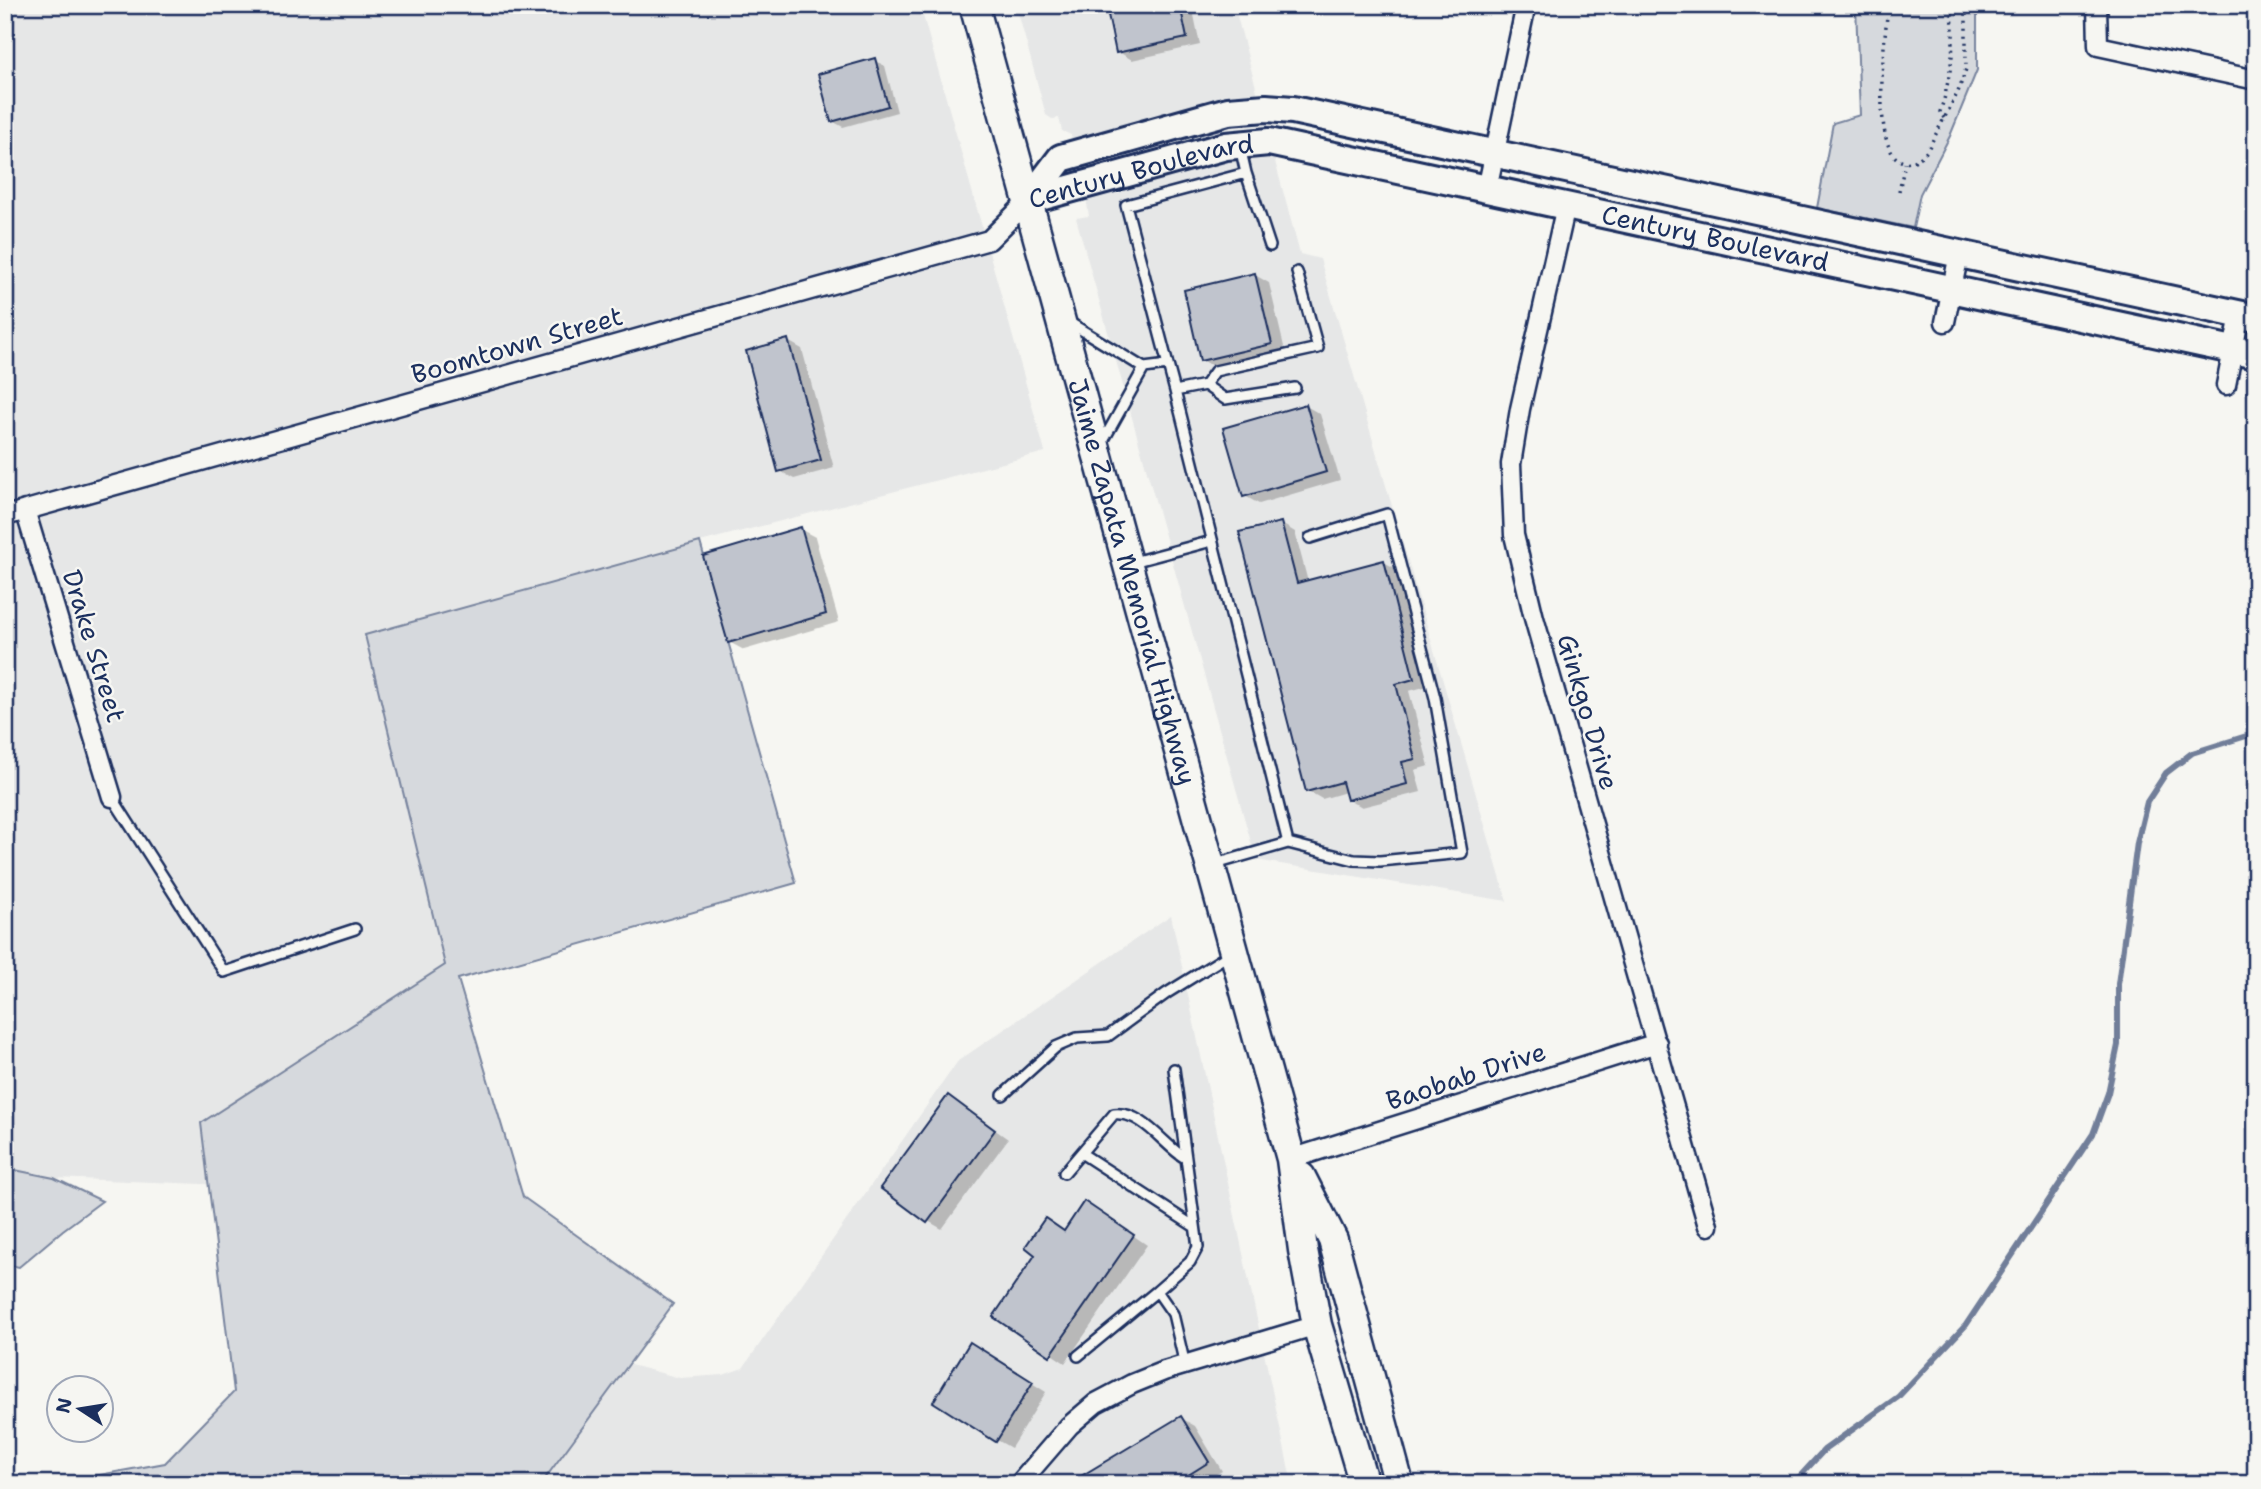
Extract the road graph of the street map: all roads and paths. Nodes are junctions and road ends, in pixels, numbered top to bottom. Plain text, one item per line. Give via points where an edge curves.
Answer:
1 (974, 5) edge
2 (1526, 5) edge
3 (1888, 5) edge
4 (1951, 5) edge
5 (1966, 5) edge
6 (2097, 5) edge
7 (2256, 80) edge
8 (1944, 118) junction
9 (1240, 144) junction
10 (1494, 153) junction
11 (1905, 162) junction
12 (1246, 173) junction
13 (1487, 189) junction
14 (1899, 191) dead end
15 (1029, 200) junction
16 (1566, 206) junction
17 (1270, 246) dead end
18 (1959, 254) junction
19 (1297, 272) dead end
20 (1952, 289) junction
21 (2248, 316) edge
22 (1061, 317) junction
23 (1945, 322) dead end
24 (2244, 352) edge
25 (1168, 365) junction
26 (1144, 368) junction
27 (1205, 385) junction
28 (2226, 385) dead end
29 (1295, 388) dead end
30 (1175, 391) junction
31 (1098, 452) junction
32 (25, 510) junction
33 (5, 516) edge
34 (1310, 538) dead end
35 (1212, 541) junction
36 (1128, 563) junction
37 (112, 797) joint
38 (1288, 843) junction
39 (1211, 866) junction
40 (355, 929) dead end
41 (1234, 951) junction
42 (1657, 1043) junction
43 (1174, 1069) dead end
44 (1003, 1095) dead end
45 (1081, 1153) junction
46 (1185, 1158) junction
47 (1292, 1159) junction
48 (1064, 1173) dead end
49 (1708, 1226) dead end
50 (1195, 1227) junction
51 (1157, 1291) junction
52 (1317, 1325) junction
53 (1078, 1356) dead end
54 (1185, 1365) junction
55 (1398, 1479) edge
56 (1019, 1484) edge
57 (1364, 1484) edge

1 - 15 main road, Jaime Zapata Memorial Highway
2 - 10 street
3 - 11 path via 1882,107 1889,148
4 - 8 path via 1954,44 1940,113
5 - 8 path via 1966,69
6 - 7 street via 2098,46
8 - 11 path via 1921,158
9 - 12 lane
9 - 13 street, Century Boulevard via 1291,146
9 - 15 street, Century Boulevard
10 - 13 street
10 - 15 street, Century Boulevard via 1293,110 1228,111 1061,158
10 - 18 street, Century Boulevard
11 - 14 path
12 - 17 lane
12 - 25 lane via 1126,205
13 - 16 street, Century Boulevard
15 - 22 main road, Jaime Zapata Memorial Highway
15 - 32 street, Boomtown Street via 989,240
16 - 20 street, Century Boulevard
16 - 42 street, Ginkgo Drive via 1513,450 1514,535
18 - 20 street
18 - 21 street, Century Boulevard
19 - 27 lane via 1318,348 1215,371
20 - 23 street
20 - 24 street, Century Boulevard
21 - 24 street
22 - 26 lane
22 - 31 main road, Jaime Zapata Memorial Highway
24 - 28 street
25 - 26 lane
25 - 30 lane
26 - 31 lane
27 - 29 lane via 1225,399
27 - 30 lane
30 - 35 lane
31 - 36 main road, Jaime Zapata Memorial Highway
32 - 33 street, Boomtown Street
32 - 37 street, Drake Street
34 - 38 lane via 1387,514 1435,698 1462,853 1354,860
35 - 36 lane
35 - 38 lane
36 - 39 main road, Jaime Zapata Memorial Highway
37 - 40 lane via 224,972
38 - 39 lane
39 - 41 main road, Jaime Zapata Memorial Highway
41 - 44 lane via 1108,1036 1077,1038 1056,1047
41 - 47 main road, Jaime Zapata Memorial Highway
42 - 47 street, Baobab Drive
42 - 49 street, Ginkgo Drive
43 - 46 lane
45 - 46 lane via 1114,1114 1123,1113
45 - 48 lane
45 - 50 lane
46 - 50 lane
47 - 52 main road, Jaime Zapata Memorial Highway
47 - 55 main road, Jaime Zapata Memorial Highway via 1334,1240
50 - 51 lane via 1198,1247 1190,1262
51 - 53 lane
51 - 54 lane via 1173,1314
52 - 54 street
52 - 55 main road via 1331,1330 1347,1349 1379,1449
52 - 57 main road, Jaime Zapata Memorial Highway
54 - 56 street via 1132,1384 1097,1403 1069,1426

